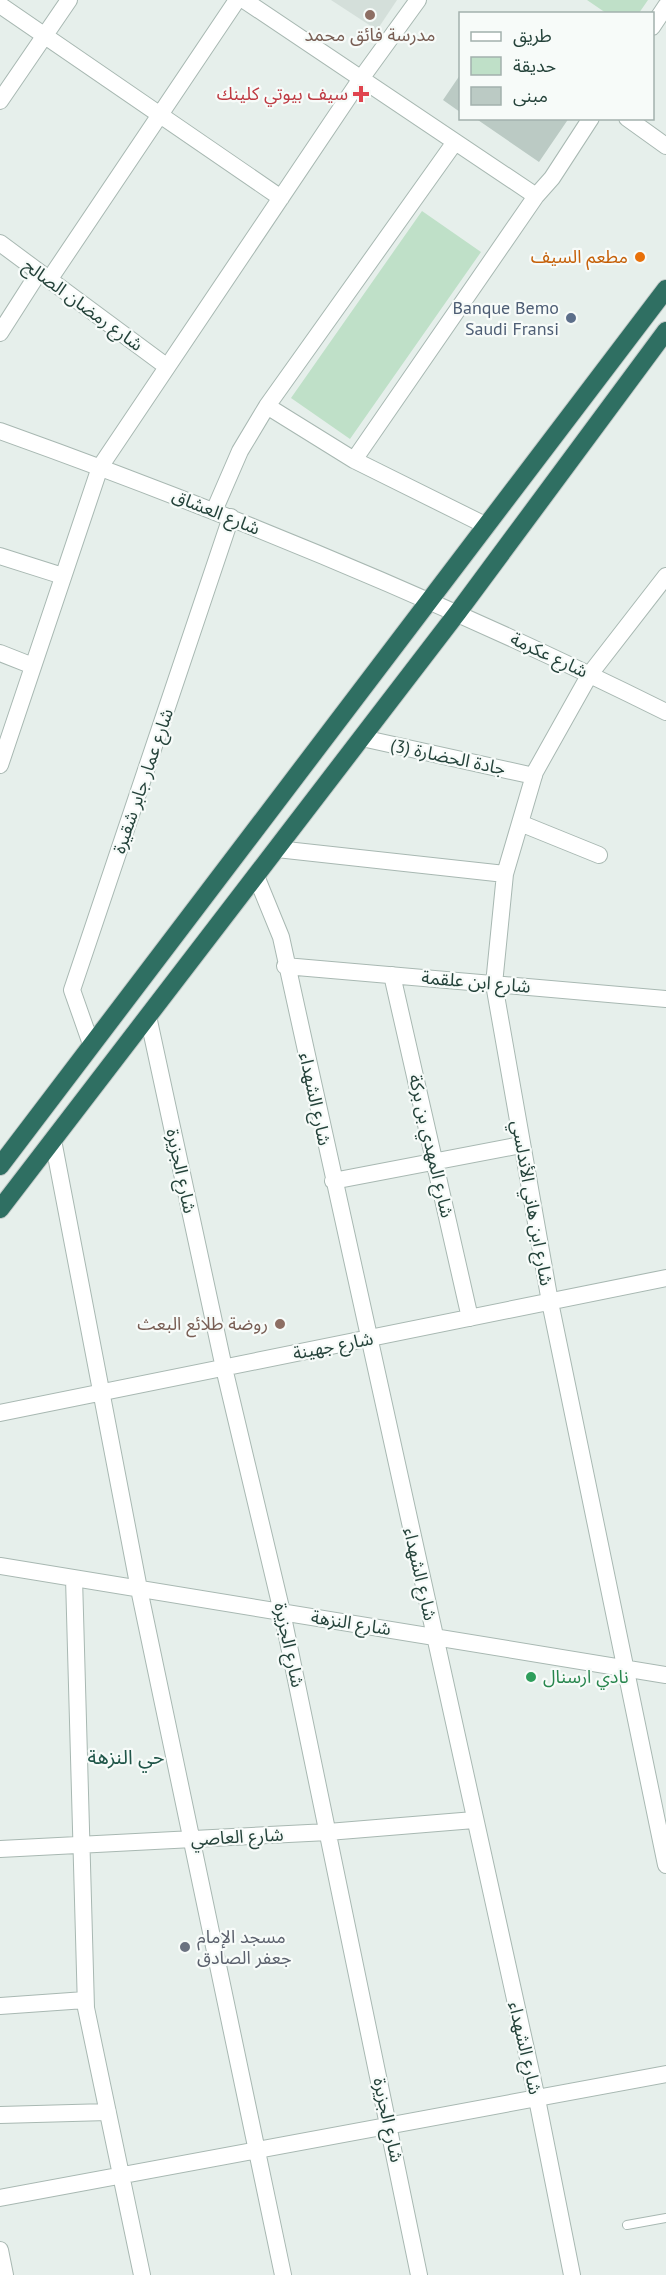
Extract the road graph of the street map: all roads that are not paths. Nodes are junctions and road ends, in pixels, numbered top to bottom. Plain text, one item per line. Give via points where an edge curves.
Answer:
1 (69, 0) edge
2 (237, 0) edge
3 (244, 0) edge
4 (418, 0) edge
5 (0, 6) edge
6 (666, 6) edge
7 (654, 24) edge
8 (45, 36) junction
9 (360, 80) junction
10 (0, 101) edge
11 (160, 114) junction
12 (590, 120) edge
13 (630, 120) edge
14 (455, 142) junction
15 (666, 146) edge
16 (536, 195) junction
17 (280, 198) junction
18 (0, 243) edge
19 (44, 276) junction
20 (666, 289) edge
21 (666, 331) edge
22 (0, 333) edge
23 (166, 366) junction
24 (267, 406) junction
25 (0, 431) edge
26 (354, 460) junction
27 (100, 466) junction
28 (214, 511) junction
29 (231, 517) junction
30 (487, 526) junction
31 (0, 556) edge
32 (63, 576) junction
33 (666, 576) edge
34 (430, 600) junction
35 (458, 612) junction
36 (0, 653) edge
37 (33, 666) junction
38 (590, 674) junction
39 (666, 712) edge
40 (362, 738) junction
41 (3, 747) edge
42 (0, 765) edge
43 (534, 776) junction
44 (520, 823) junction
45 (277, 849) junction
46 (599, 855) dead end
47 (505, 874) junction
48 (256, 876) junction
49 (285, 966) junction
50 (392, 975) junction
51 (495, 984) junction
52 (666, 999) edge
53 (148, 1016) junction
54 (91, 1044) junction
55 (53, 1140) junction
56 (521, 1145) junction
57 (435, 1162) junction
58 (0, 1166) edge
59 (333, 1181) junction
60 (0, 1209) edge
61 (666, 1278) edge
62 (550, 1302) junction
63 (470, 1318) junction
64 (368, 1339) junction
65 (224, 1368) junction
66 (99, 1393) junction
67 (0, 1413) edge
68 (1, 1563) edge
69 (74, 1578) junction
70 (139, 1589) junction
71 (282, 1612) junction
72 (434, 1636) junction
73 (624, 1667) junction
74 (666, 1676) edge
75 (474, 1820) junction
76 (328, 1832) junction
77 (192, 1839) junction
78 (81, 1845) junction
79 (0, 1849) edge
80 (666, 1865) edge
81 (85, 2000) junction
82 (0, 2006) edge
83 (666, 2074) edge
84 (537, 2098) junction
85 (108, 2112) junction
86 (0, 2115) edge
87 (390, 2126) junction
88 (255, 2151) junction
89 (121, 2176) junction
90 (0, 2198) edge
91 (666, 2218) edge
92 (627, 2225) dead end
93 (0, 2250) edge
94 (5, 2275) edge
95 (142, 2275) edge
96 (283, 2275) edge
97 (419, 2275) edge
98 (572, 2275) edge

1 - 8 street
2 - 11 street
3 - 9 street
4 - 9 street
5 - 8 street
6 - 7 street
8 - 10 street
8 - 11 street
9 - 14 street
9 - 17 street
11 - 17 street
11 - 19 street
12 - 16 street via 552,178
13 - 15 street
14 - 16 street
14 - 24 street
16 - 26 street
17 - 23 street
18 - 19 street, شارع رمضان الصالح
19 - 22 street
19 - 23 street, شارع رمضان الصالح
20 - 30 highway
21 - 35 highway
23 - 27 street
24 - 26 street
24 - 28 street via 240,451
25 - 27 street, شارع العشاق
26 - 30 street
27 - 28 street, شارع العشاق
27 - 32 street
28 - 29 street, شارع العشاق
29 - 34 street, شارع العشاق
29 - 54 street, شارع عمار جابر شقيرة via 72,990
30 - 34 highway
31 - 32 street
32 - 37 street
33 - 38 street, شارع ابن هاني الأندلسي
34 - 35 street, شارع عكرمة
34 - 54 highway
35 - 38 street, شارع عكرمة
35 - 40 highway
36 - 37 street
37 - 41 street
38 - 39 street, شارع عكرمة
38 - 43 street, شارع ابن هاني الأندلسي
40 - 43 street, جادة الحضارة (3)
40 - 45 highway
41 - 42 street
43 - 44 street, شارع ابن هاني الأندلسي
44 - 46 street
44 - 47 street, شارع ابن هاني الأندلسي
45 - 47 street
45 - 48 highway
47 - 51 street, شارع ابن هاني الأندلسي
48 - 49 street, شارع الشهداء via 281,937
48 - 53 highway
49 - 50 street, شارع ابن علقمة
49 - 59 street, شارع الشهداء
50 - 51 street, شارع ابن علقمة
50 - 57 street, شارع المهدي بن بركة
51 - 52 street, شارع ابن علقمة
51 - 56 street, شارع ابن هاني الأندلسي
53 - 55 highway
53 - 65 street, شارع الجزيرة
54 - 58 highway
55 - 60 highway
55 - 66 street
56 - 57 street
56 - 62 street, شارع ابن هاني الأندلسي
57 - 59 street
57 - 63 street, شارع المهدي بن بركة
59 - 64 street, شارع الشهداء
61 - 62 street, شارع جهينة
62 - 63 street, شارع جهينة
62 - 73 street, شارع ابن هاني الأندلسي
63 - 64 street, شارع جهينة
64 - 65 street, شارع جهينة
64 - 72 street, شارع الشهداء
65 - 66 street, شارع جهينة
65 - 71 street, شارع الجزيرة
66 - 67 street, شارع جهينة
66 - 70 street
68 - 69 street, شارع النزهة
69 - 70 street, شارع النزهة
69 - 78 street
70 - 71 street, شارع النزهة
70 - 77 street
71 - 72 street, شارع النزهة
71 - 76 street, شارع الجزيرة
72 - 73 street, شارع النزهة
72 - 75 street, شارع الشهداء
73 - 74 street, شارع النزهة
73 - 80 street, شارع ابن هاني الأندلسي
75 - 76 street, شارع العاصي
75 - 84 street, شارع الشهداء
76 - 77 street, شارع العاصي
76 - 87 street, شارع الجزيرة
77 - 78 street, شارع العاصي
77 - 88 street
78 - 79 street, شارع العاصي
78 - 81 street
81 - 82 street
81 - 85 street
83 - 84 street
84 - 87 street
84 - 98 street, شارع الشهداء
85 - 86 street
85 - 89 street
87 - 88 street
87 - 97 street, شارع الجزيرة
88 - 89 street
88 - 96 street
89 - 90 street
89 - 95 street
91 - 92 lane
93 - 94 street

